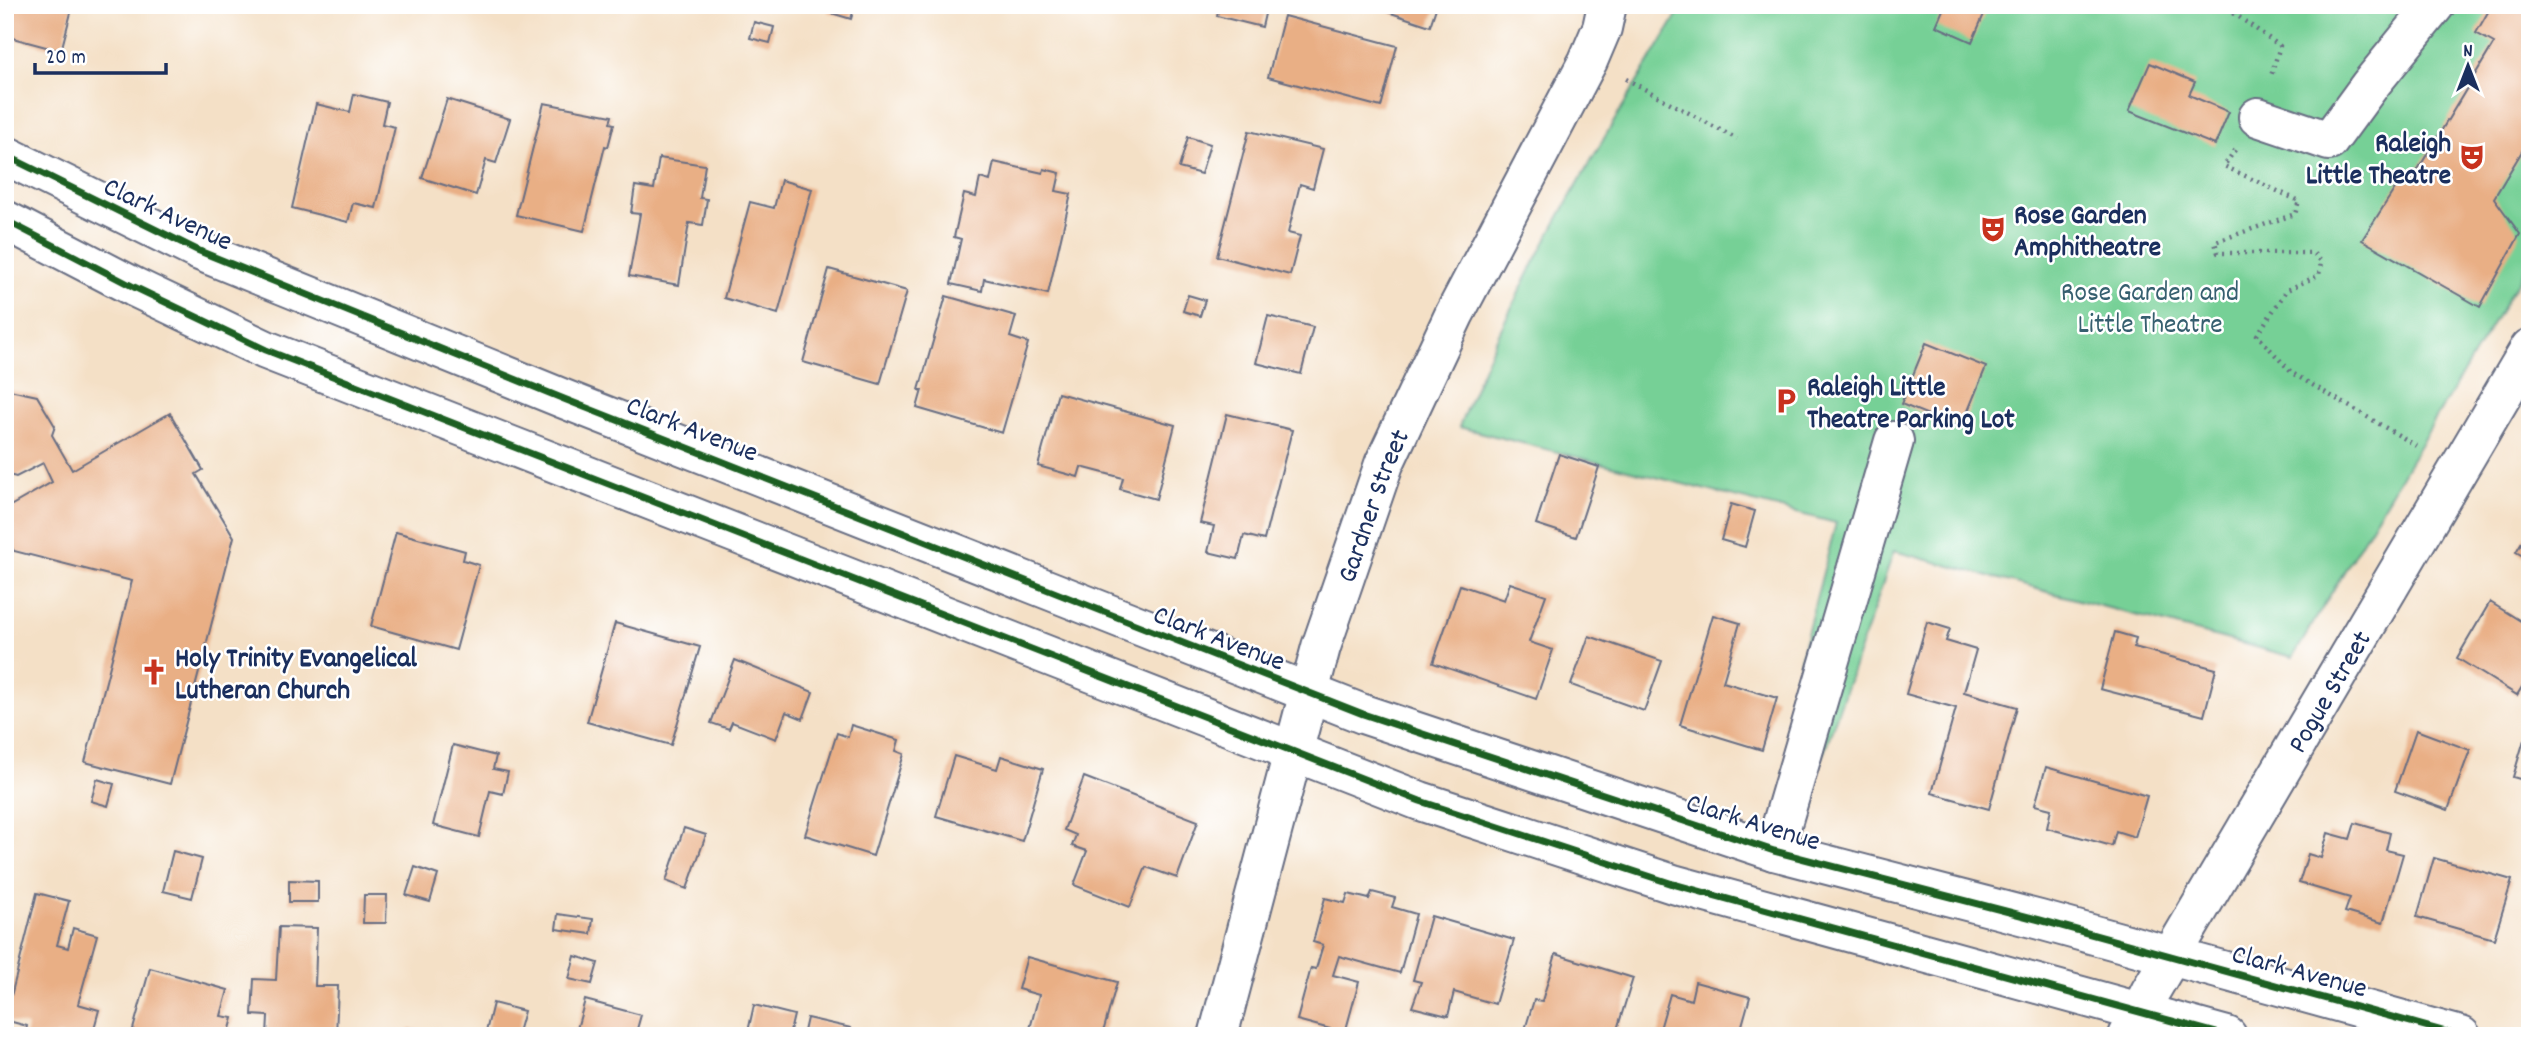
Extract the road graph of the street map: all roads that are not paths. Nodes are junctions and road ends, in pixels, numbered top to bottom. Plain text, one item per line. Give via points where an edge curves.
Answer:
1 (2435, 5) edge
2 (1608, 13) edge
3 (2258, 117) road end
4 (5, 155) edge
5 (5, 220) edge
6 (2530, 348) edge
7 (1894, 441) dead end
8 (1308, 692) junction
9 (1293, 751) junction
10 (1774, 851) junction
11 (2172, 955) junction
12 (2135, 1024) edge
13 (1217, 1036) edge
14 (2227, 1036) edge
15 (2462, 1036) edge

1 - 3 main road via 2329,141
2 - 8 main road, Gardner Street via 1454,315 1384,464
4 - 8 main road, Clark Avenue via 197,250
5 - 9 main road via 266,350
6 - 11 main road, Pogue Street
7 - 10 main road
8 - 9 main road, Gardner Street
8 - 10 main road, Clark Avenue
9 - 12 main road via 1420,801 1673,884
9 - 13 main road, Gardner Street
10 - 11 main road, Clark Avenue
11 - 12 main road, Pogue Street
11 - 15 main road, Clark Avenue
12 - 14 main road

